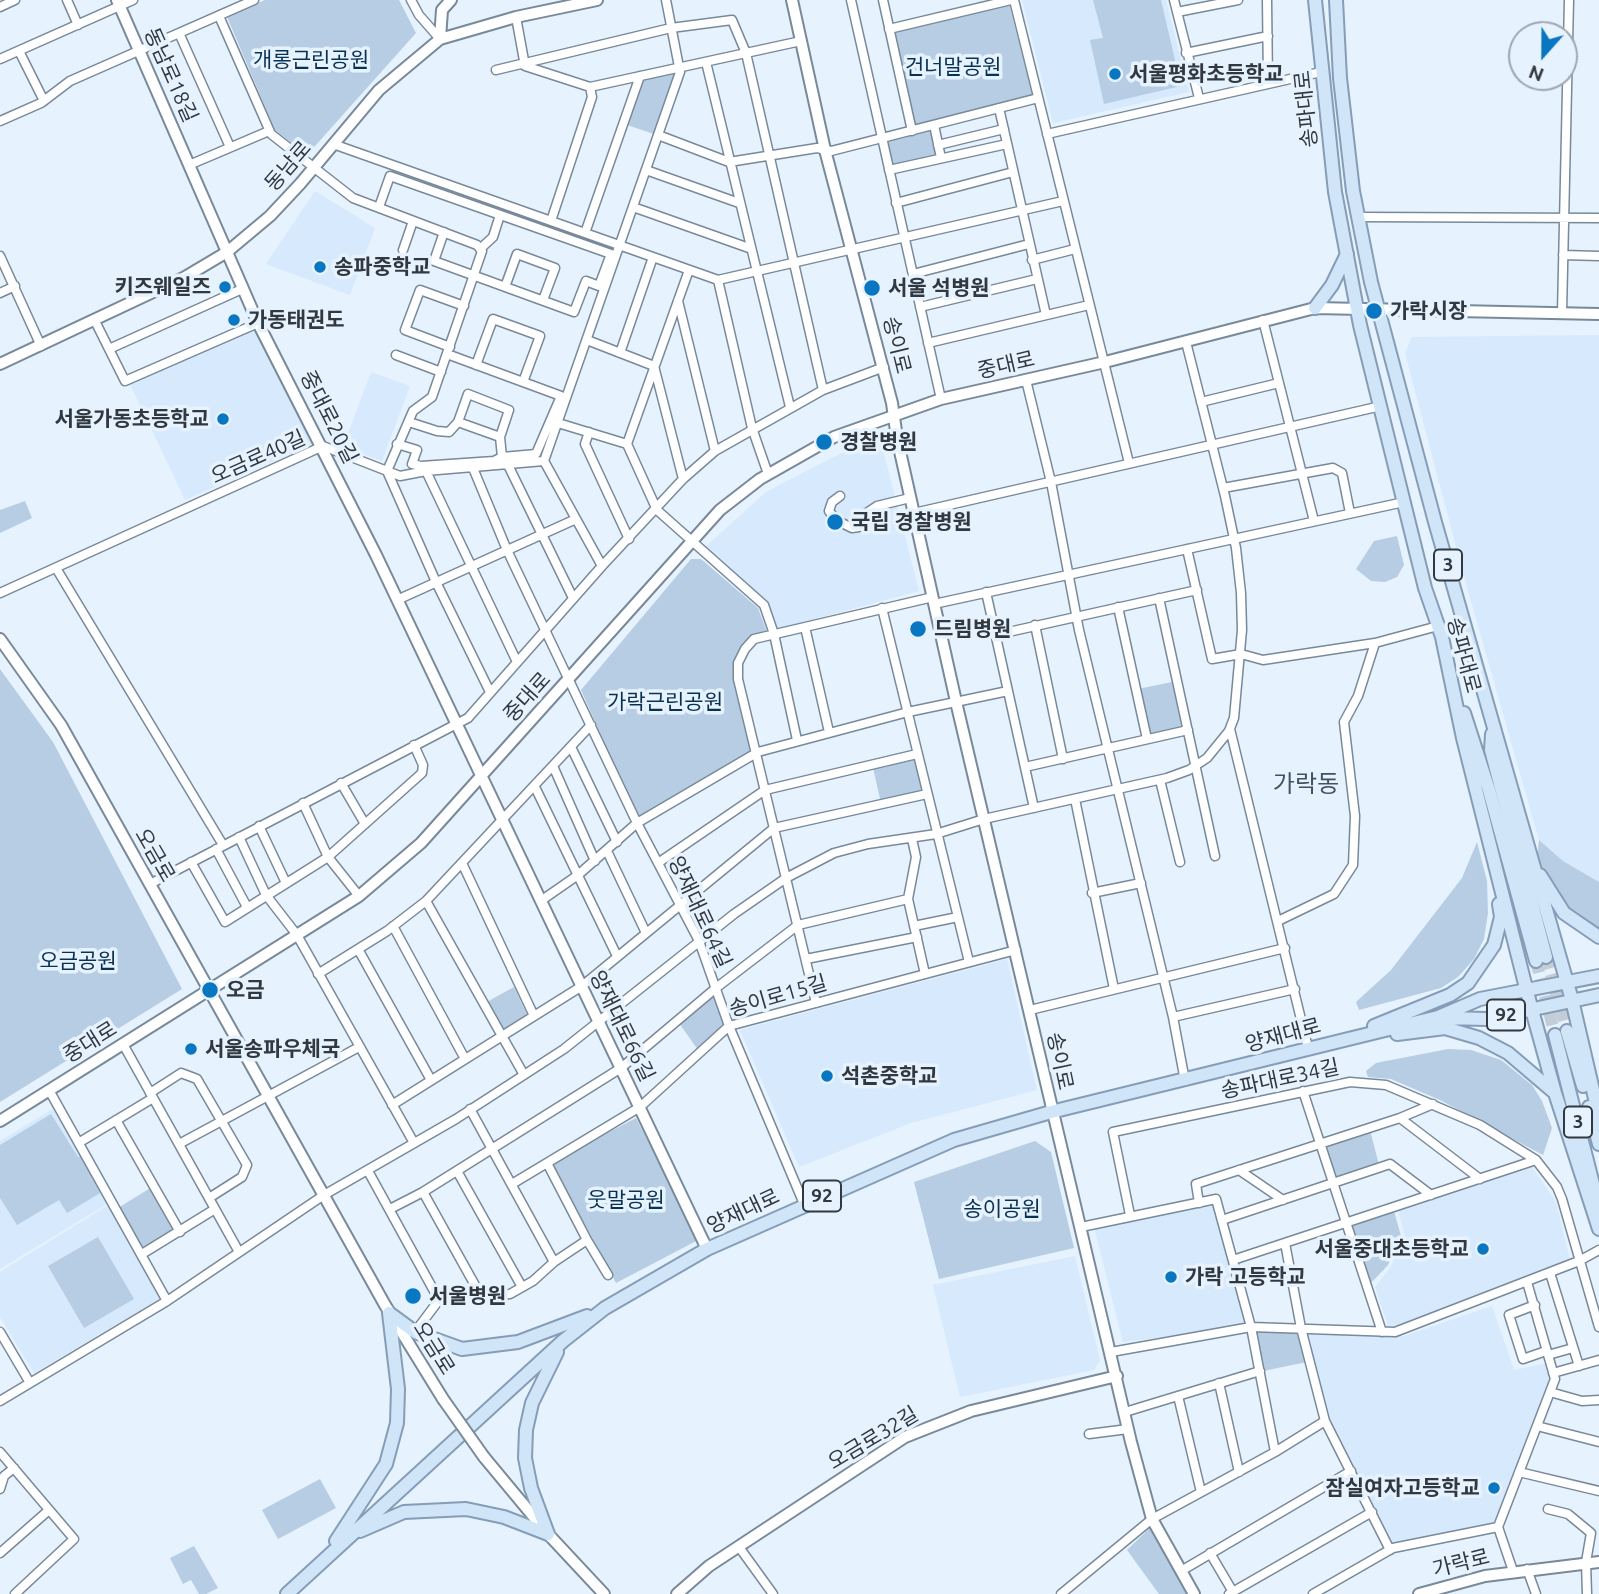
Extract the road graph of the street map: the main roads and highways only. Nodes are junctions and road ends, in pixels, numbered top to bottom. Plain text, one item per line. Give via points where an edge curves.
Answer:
1 (1315, 0) edge
2 (1336, 0) edge
3 (1347, 254) junction
4 (1315, 308) road end
5 (1455, 692) junction
6 (1492, 723) junction
7 (1529, 855) junction
8 (1496, 866) junction
9 (1599, 937) edge
10 (1547, 959) junction
11 (1521, 964) junction
12 (1599, 976) edge
13 (1567, 984) junction
14 (1527, 992) junction
15 (1599, 995) edge
16 (1573, 1000) junction
17 (1532, 1009) junction
18 (1437, 1017) junction
19 (1566, 1030) junction
20 (1539, 1032) junction
21 (1338, 1040) junction
22 (1555, 1093) junction
23 (1599, 1115) edge
24 (1599, 1144) edge
25 (1599, 1211) edge
26 (1599, 1228) edge
27 (605, 1308) junction
28 (563, 1341) junction
29 (350, 1535) junction
30 (319, 1564) junction
31 (287, 1594) edge

1 - 3 main road, 송파대로 / 3 via 1335,192
2 - 6 main road, 송파대로 / 3 via 1341,90 1358,217 1403,407
3 - 4 main road
3 - 5 main road, 송파대로 / 3 via 1404,502
5 - 8 main road, 송파대로
5 - 10 main road, 3
6 - 7 main road
6 - 10 main road, 3 via 1491,750
7 - 9 main road via 1564,913
7 - 10 main road
8 - 11 main road, 송파대로
8 - 21 main road via 1500,917 1496,936 1468,983 1450,995
10 - 11 main road via 1552,963 1528,968
10 - 13 main road
11 - 14 main road, 송파대로
12 - 13 main road, 양재대로 / 92
13 - 14 main road, 양재대로 / 92
13 - 16 main road
14 - 17 main road, 송파대로
14 - 18 main road, 양재대로 / 92 via 1480,999
15 - 16 main road, 양재대로 / 92
16 - 17 main road, 양재대로 / 92
16 - 19 main road
17 - 18 main road, 양재대로 / 92 via 1487,1019
17 - 20 main road, 송파대로
18 - 21 main road, 양재대로 / 92
19 - 20 main road
19 - 23 main road
19 - 24 main road, 3
19 - 25 main road, 3
20 - 22 main road, 송파대로
21 - 22 main road via 1446,1028 1503,1050
21 - 27 main road, 양재대로 / 92 via 954,1140 707,1249
22 - 26 main road, 송파대로
27 - 28 main road, 양재대로 / 92
27 - 30 main road via 540,1335 462,1349 415,1332 389,1313 398,1389 397,1423 386,1464
28 - 29 main road, 양재대로 / 92
28 - 29 main road via 532,1403 526,1430 531,1488 548,1534 466,1508 404,1512
29 - 30 main road, 양재대로 / 92
30 - 31 main road, 양재대로 / 92

